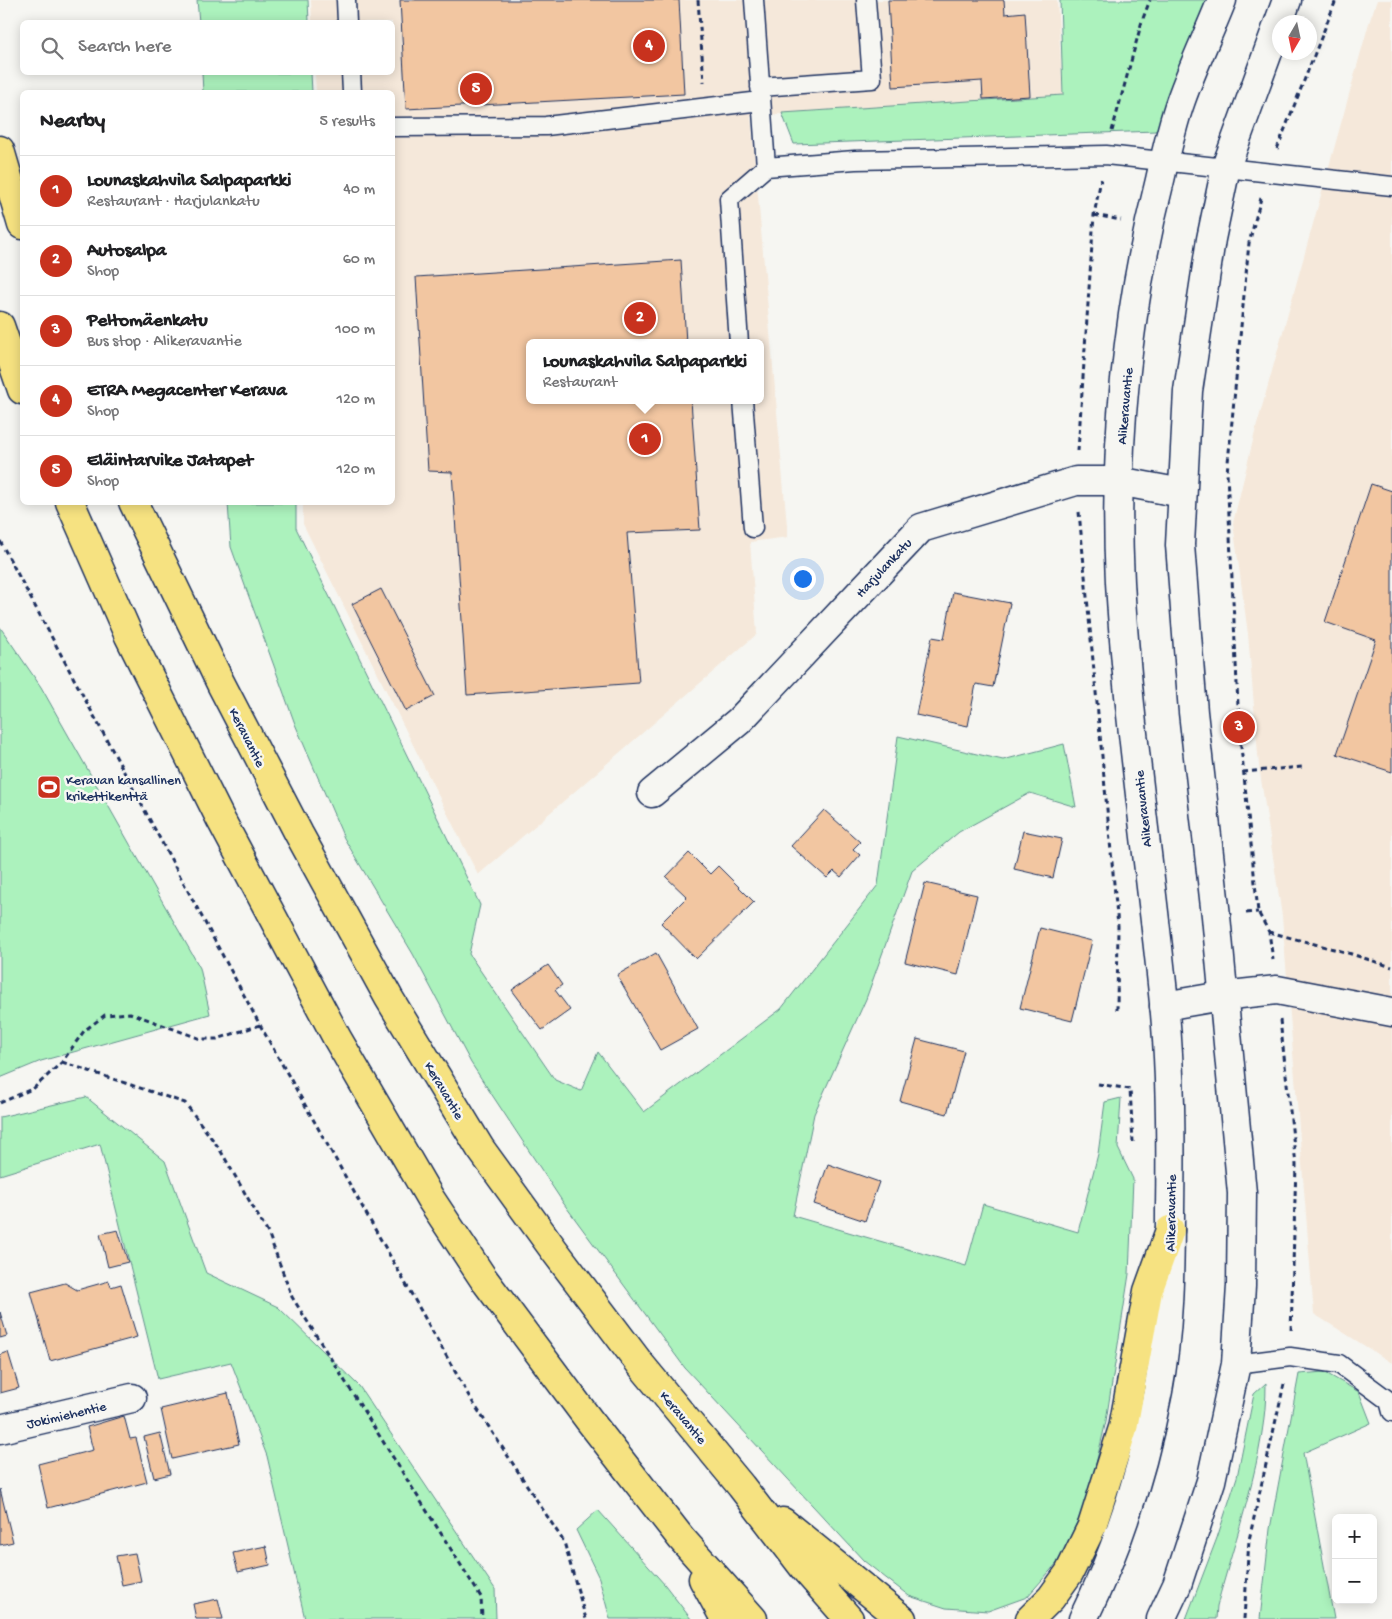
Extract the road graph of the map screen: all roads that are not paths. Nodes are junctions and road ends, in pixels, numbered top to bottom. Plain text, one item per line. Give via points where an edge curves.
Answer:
1 (346, 0) edge
2 (754, 0) edge
3 (866, 0) edge
4 (1222, 0) edge
5 (1287, 0) edge
6 (347, 20) edge
7 (351, 75) edge
8 (352, 90) edge
9 (761, 94) junction
10 (395, 127) edge
11 (0, 150) edge
12 (1164, 160) junction
13 (766, 167) junction
14 (1226, 167) junction
15 (1392, 186) edge
16 (20, 218) edge
17 (0, 326) edge
18 (739, 339) edge
19 (20, 384) edge
20 (743, 404) edge
21 (1118, 481) junction
22 (1182, 493) junction
23 (71, 505) edge
24 (134, 505) edge
25 (753, 528) dead end
26 (652, 793) dead end
27 (1222, 996) junction
28 (1164, 1006) junction
29 (1392, 1012) edge
30 (1170, 1230) junction
31 (1236, 1364) junction
32 (132, 1398) dead end
33 (1392, 1412) edge
34 (0, 1429) edge
35 (741, 1486) junction
36 (681, 1538) junction
37 (725, 1619) edge
38 (753, 1619) edge
39 (849, 1619) edge
40 (902, 1619) edge
41 (1030, 1619) edge
42 (1083, 1619) edge
43 (1161, 1619) edge

1 - 6 lane
2 - 9 lane
3 - 9 lane via 872,79
4 - 12 street, Alikeravantie via 1180,102
5 - 14 street
7 - 8 lane
9 - 10 lane via 706,108 546,126
9 - 13 lane
11 - 16 main road
12 - 13 lane via 1106,154 855,160
12 - 14 lane
12 - 21 street, Alikeravantie via 1148,225 1133,317
13 - 18 lane via 729,199
14 - 15 lane
14 - 22 street via 1211,239 1188,391
17 - 19 main road
20 - 25 lane
21 - 22 street, Harjulankatu
21 - 26 street, Harjulankatu via 1076,481 920,528 739,720
21 - 28 street, Alikeravantie via 1120,582
22 - 27 street via 1180,545 1193,712
23 - 36 main road via 129,636 221,820 337,1038 430,1198 483,1278
24 - 35 main road, Keravantie via 221,684 299,834 389,998 480,1148 641,1365
27 - 28 street
27 - 29 street via 1277,990
27 - 31 street via 1242,1192
28 - 30 street, Alikeravantie via 1171,1123
30 - 41 main road via 1148,1291 1123,1428 1092,1526 1070,1573
30 - 42 street, Alikeravantie via 1168,1297 1159,1389 1140,1470 1118,1538
31 - 33 lane via 1290,1357 1339,1364 1389,1401
31 - 43 street via 1211,1481 1178,1585
32 - 34 street, Jokimiehentie
35 - 39 main road, Keravantie via 804,1568
35 - 40 main road
36 - 37 main road
36 - 38 main road

